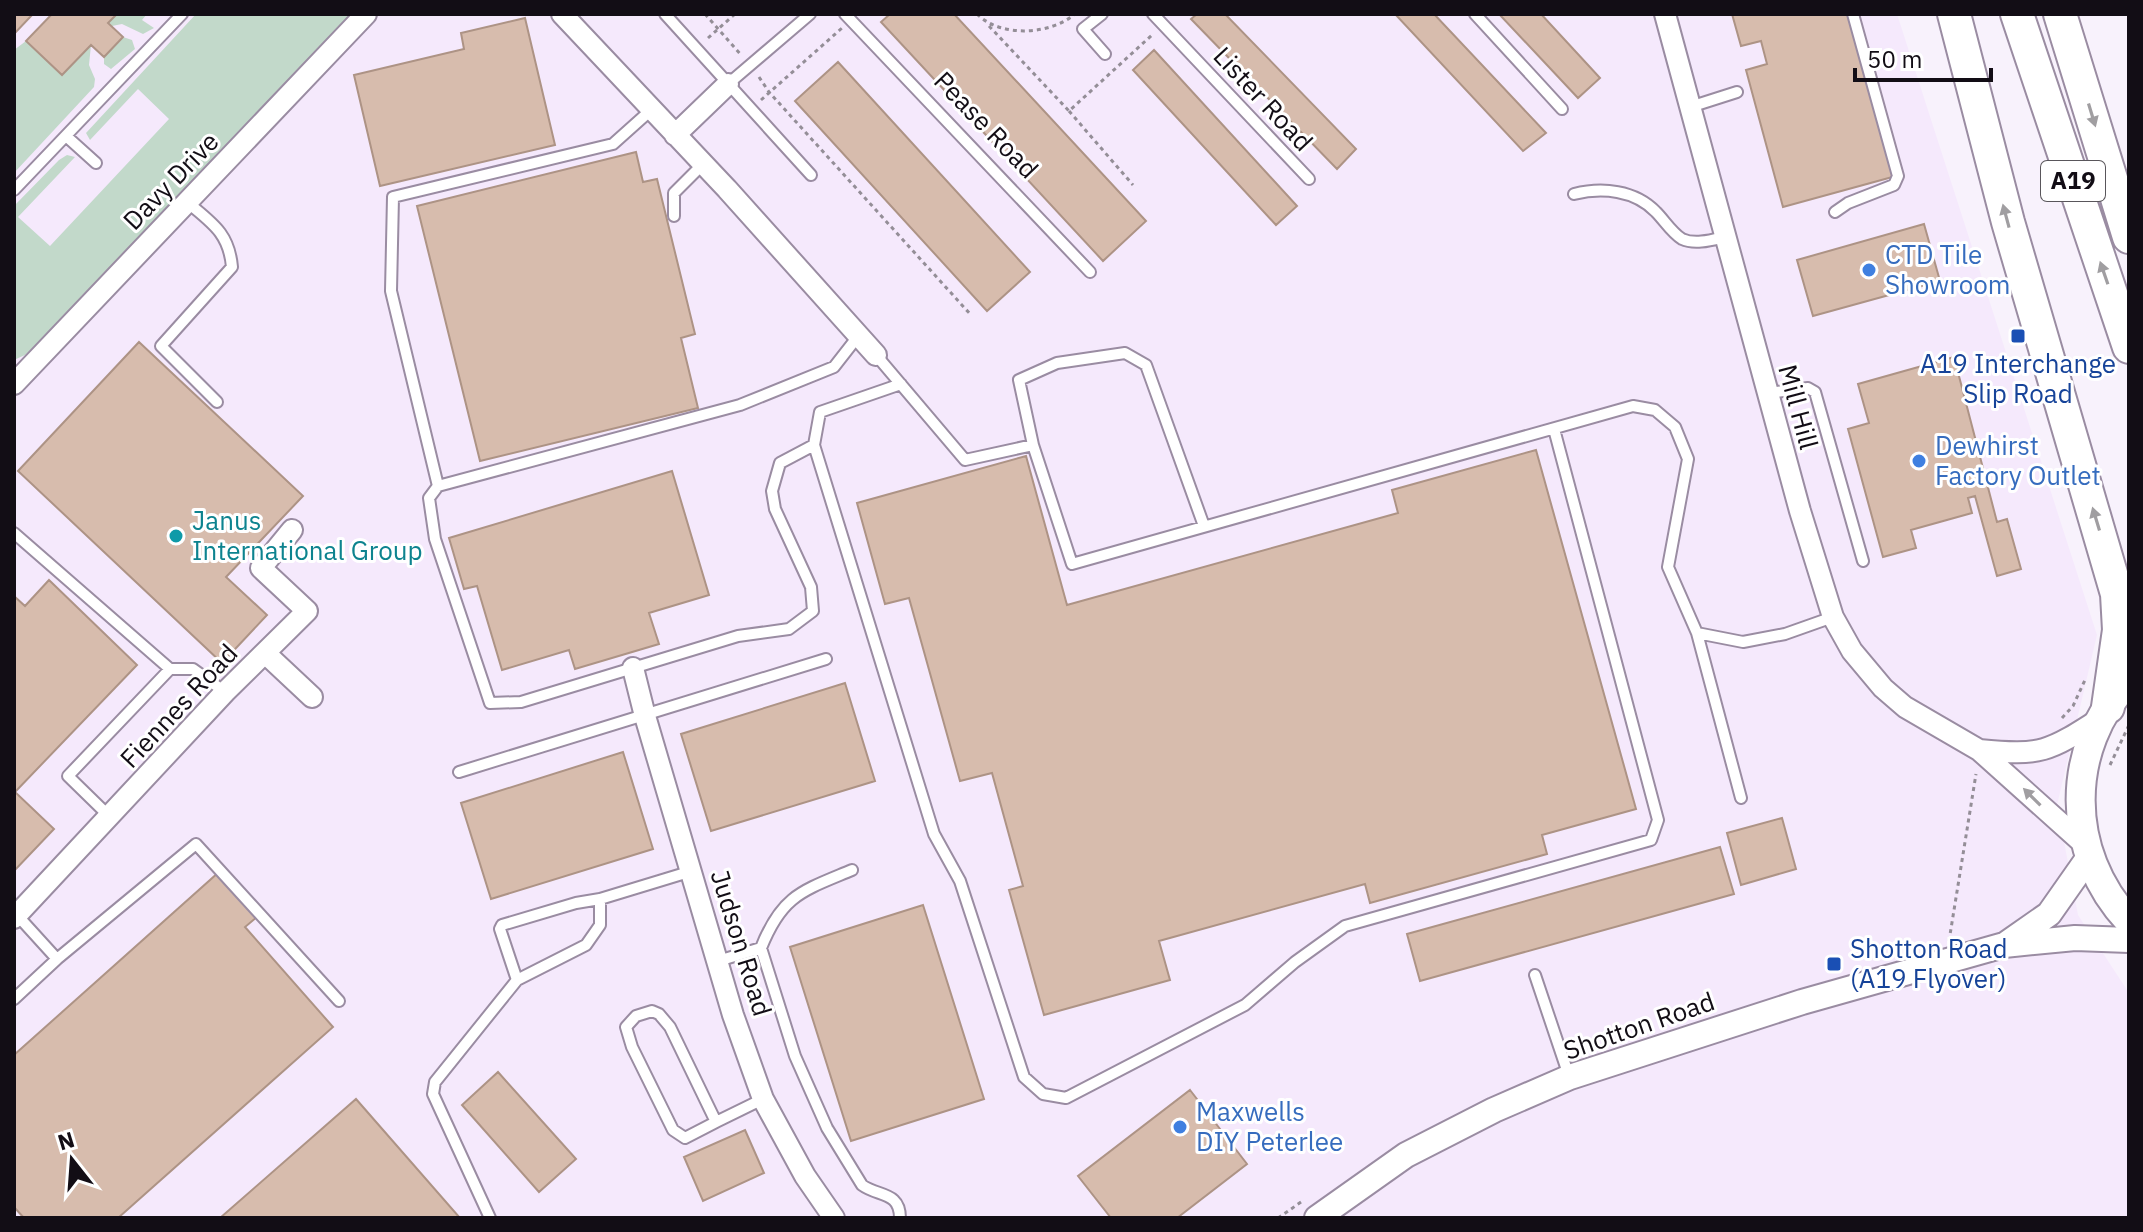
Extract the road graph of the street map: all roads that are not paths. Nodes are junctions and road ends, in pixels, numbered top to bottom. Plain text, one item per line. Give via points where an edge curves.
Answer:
1 (182, 14) edge
2 (366, 14) edge
3 (562, 14) edge
4 (665, 14) edge
5 (810, 14) edge
6 (1102, 14) edge
7 (1153, 14) edge
8 (1475, 14) edge
9 (1665, 14) edge
10 (1853, 14) edge
11 (1954, 14) edge
12 (2017, 14) edge
13 (2060, 14) edge
14 (848, 17) edge
15 (1105, 54) dead end
16 (728, 84) junction
17 (1737, 92) dead end
18 (1690, 107) junction
19 (1562, 109) dead end
20 (651, 110) junction
21 (675, 135) junction
22 (66, 136) junction
23 (96, 163) dead end
24 (703, 164) junction
25 (811, 175) dead end
26 (1309, 179) dead end
27 (14, 190) edge
28 (1574, 194) dead end
29 (187, 202) junction
30 (1835, 212) dead end
31 (674, 216) dead end
32 (1725, 237) junction
33 (2129, 237) edge
34 (1090, 272) dead end
35 (859, 335) junction
36 (2129, 347) edge
37 (876, 355) joint
38 (14, 384) edge
39 (901, 384) junction
40 (1768, 393) junction
41 (217, 402) dead end
42 (1554, 429) junction
43 (814, 445) junction
44 (1033, 445) junction
45 (438, 486) junction
46 (1204, 526) junction
47 (292, 530) dead end
48 (14, 533) edge
49 (1863, 561) dead end
50 (1833, 617) junction
51 (1697, 633) junction
52 (265, 653) junction
53 (826, 659) dead end
54 (633, 668) junction
55 (170, 669) junction
56 (2129, 680) edge
57 (225, 692) junction
58 (312, 697) dead end
59 (645, 716) junction
60 (2112, 717) edge
61 (1978, 759) junction
62 (459, 772) dead end
63 (1741, 798) dead end
64 (110, 817) junction
65 (2087, 851) junction
66 (852, 870) dead end
67 (692, 871) junction
68 (600, 899) junction
69 (16, 917) edge
70 (2129, 921) edge
71 (2129, 940) edge
72 (2004, 945) junction
73 (761, 948) junction
74 (57, 959) junction
75 (718, 961) junction
76 (1535, 975) dead end
77 (517, 980) junction
78 (14, 999) edge
79 (339, 1001) dead end
80 (1570, 1077) junction
81 (763, 1099) junction
82 (716, 1122) junction
83 (1313, 1207) edge
84 (490, 1218) edge
85 (834, 1218) edge
86 (900, 1218) edge

1 - 22 lane
2 - 29 street, Davy Drive
3 - 20 street
4 - 16 lane
5 - 16 lane
6 - 15 lane via 1083,29
7 - 26 lane, Lister Road
8 - 19 lane
9 - 18 street, Mill Hill
10 - 30 lane via 1898,176 1894,185
60 -> 11 highway via 2117,594 2008,222
36 -> 12 highway, A19
13 -> 33 highway, A19
14 - 34 lane, Pease Road
16 - 21 street
16 - 25 lane
17 - 18 lane
18 - 32 street, Mill Hill
20 - 21 street
20 - 45 lane via 613,144 393,197 391,291
21 - 24 street
22 - 23 lane
22 - 27 lane
24 - 31 lane via 674,193
24 - 35 street
28 - 32 lane via 1619,191 1653,208 1679,238 1695,242
29 - 38 street, Davy Drive
29 - 41 lane via 220,230 231,248 232,267 161,346
32 - 40 street, Mill Hill
35 - 37 street
35 - 45 lane via 834,367 740,405
37 - 39 lane
39 - 43 lane via 820,412
39 - 44 lane via 965,460
40 - 49 lane via 1808,388 1815,392
40 - 50 street, Mill Hill
42 - 43 lane via 1658,820 1651,840 1345,926 1245,1005 1066,1098 1043,1094 1024,1077 960,881 934,834
42 - 46 lane
42 - 51 lane via 1633,406 1655,410 1675,427 1688,459 1668,567
43 - 54 lane via 780,463 772,491 811,587 813,611 789,629 738,636
44 - 46 lane via 1072,564
44 - 46 lane via 1019,380 1057,363 1125,353 1146,365
45 - 54 lane via 429,498 435,539 490,703 521,702
47 - 52 street, Fiennes Road via 261,568 307,611
48 - 55 lane
50 - 51 lane via 1743,642
50 - 61 street, Mill Hill via 1852,651 1883,688
51 - 63 lane
52 - 57 street, Fiennes Road
52 - 58 street
53 - 59 lane
54 - 59 street, Judson Road
55 - 57 lane via 193,669
55 - 64 lane via 68,776
56 - 60 main road
57 - 64 street, Fiennes Road
59 - 62 lane
59 - 67 street, Judson Road
60 - 61 street, Mill Hill via 2046,750
60 - 65 main road via 2088,747 2081,782
65 -> 61 street, Mill Hill
64 - 69 street, Fiennes Road
65 - 70 main road via 2103,889
65 - 72 street, Shotton Road via 2049,914
66 - 73 lane via 788,901
67 - 68 lane
67 - 75 street, Judson Road
68 - 77 lane via 600,925 586,945
68 - 77 lane via 500,927
69 - 74 lane
71 - 72 street, Shotton Road via 2075,938
72 - 80 street, Shotton Road via 1802,1002
73 - 75 lane
73 - 86 lane via 795,1056 827,1128 862,1185 895,1200
74 - 78 lane
74 - 79 lane via 196,844
75 - 81 street, Judson Road
76 - 80 lane
77 - 84 lane via 435,1082 433,1094
80 - 83 street, Shotton Road via 1494,1110
81 - 82 lane
81 - 85 street, Judson Road
82 - 82 lane via 685,1138 673,1130 632,1047 626,1027 631,1019 652,1011 670,1027

